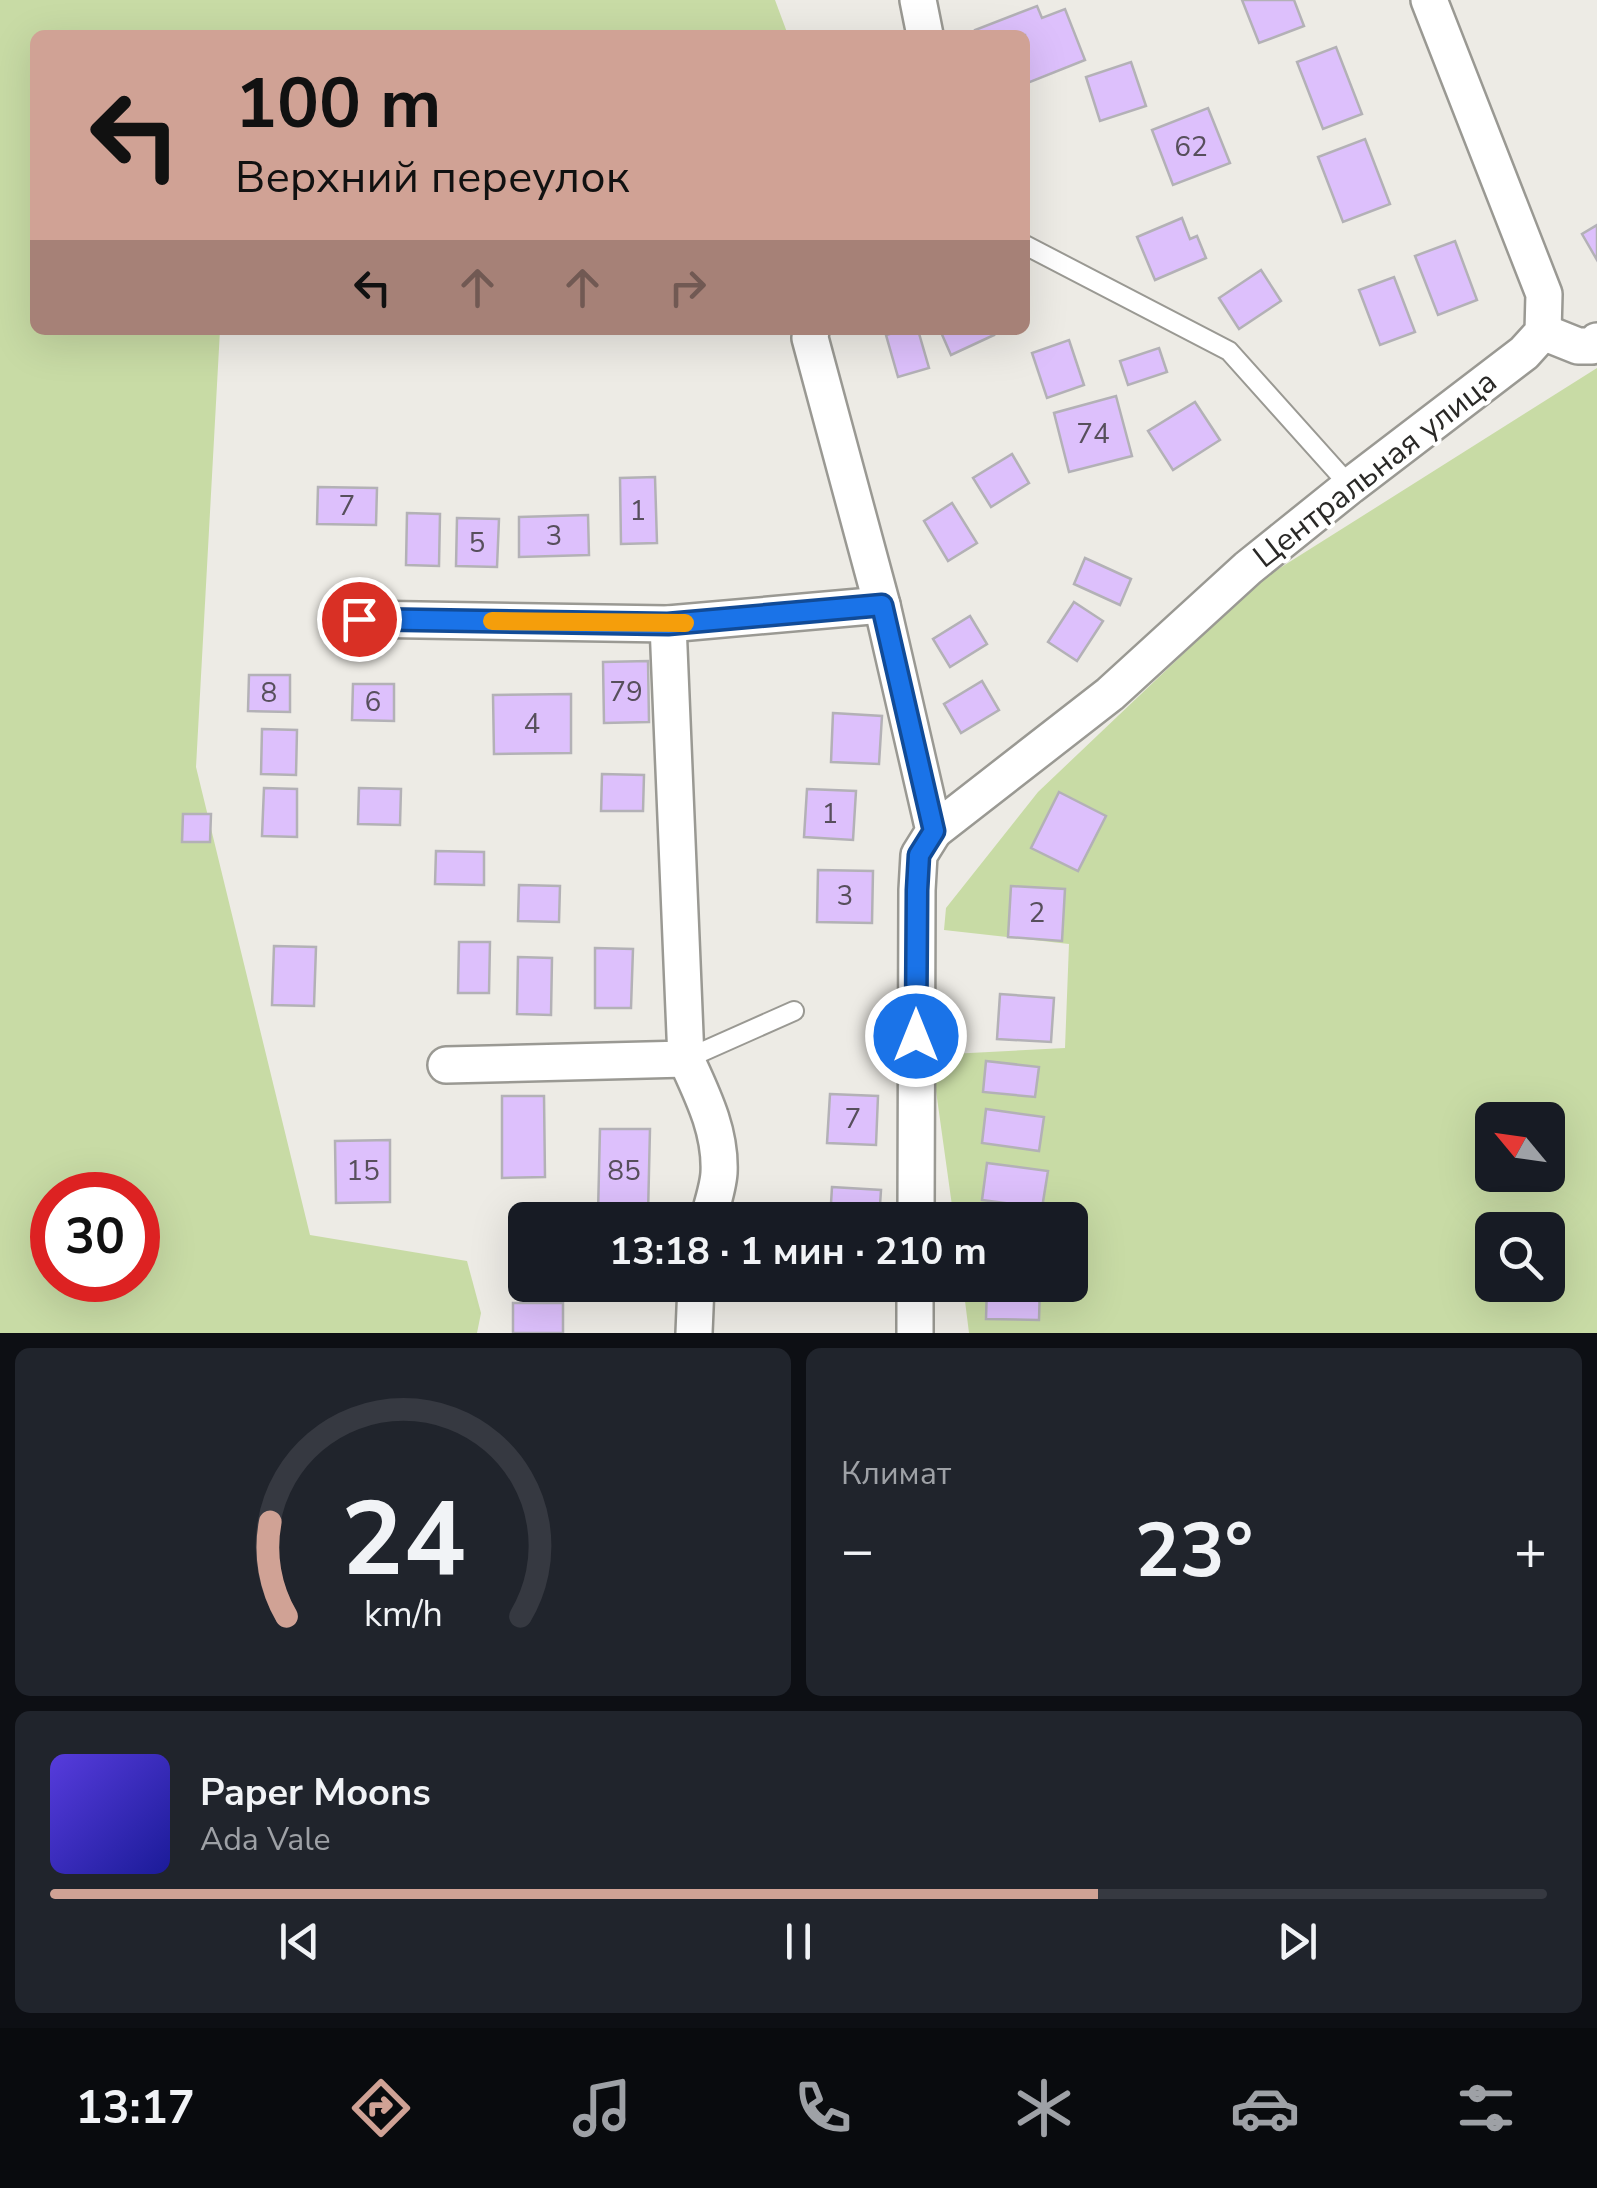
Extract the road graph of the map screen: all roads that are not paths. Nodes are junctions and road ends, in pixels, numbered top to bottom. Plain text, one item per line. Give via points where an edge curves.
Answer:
1 (918, 0) edge
2 (1429, 0) edge
3 (924, 30) edge
4 (1030, 248) edge
5 (1543, 332) junction
6 (810, 335) edge
7 (1597, 342) edge
8 (1350, 486) junction
9 (882, 605) junction
10 (359, 619) dead end
11 (668, 624) junction
12 (934, 831) junction
13 (794, 1011) dead end
14 (686, 1059) junction
15 (446, 1065) dead end
16 (712, 1202) edge
17 (916, 1202) edge
18 (695, 1302) edge
19 (915, 1302) edge
20 (694, 1333) edge
21 (915, 1333) edge

1 - 3 street
2 - 5 street via 1544,294
4 - 8 lane via 1230,351
5 - 7 street via 1578,346
5 - 8 street, Центральная улица
6 - 9 street
8 - 12 street, Центральная улица via 1110,694
9 - 11 street
9 - 12 street
10 - 11 street
11 - 14 street
12 - 17 street via 919,855 917,890
13 - 14 lane
14 - 15 street
14 - 16 street via 717,1134
18 - 20 street
19 - 21 street

